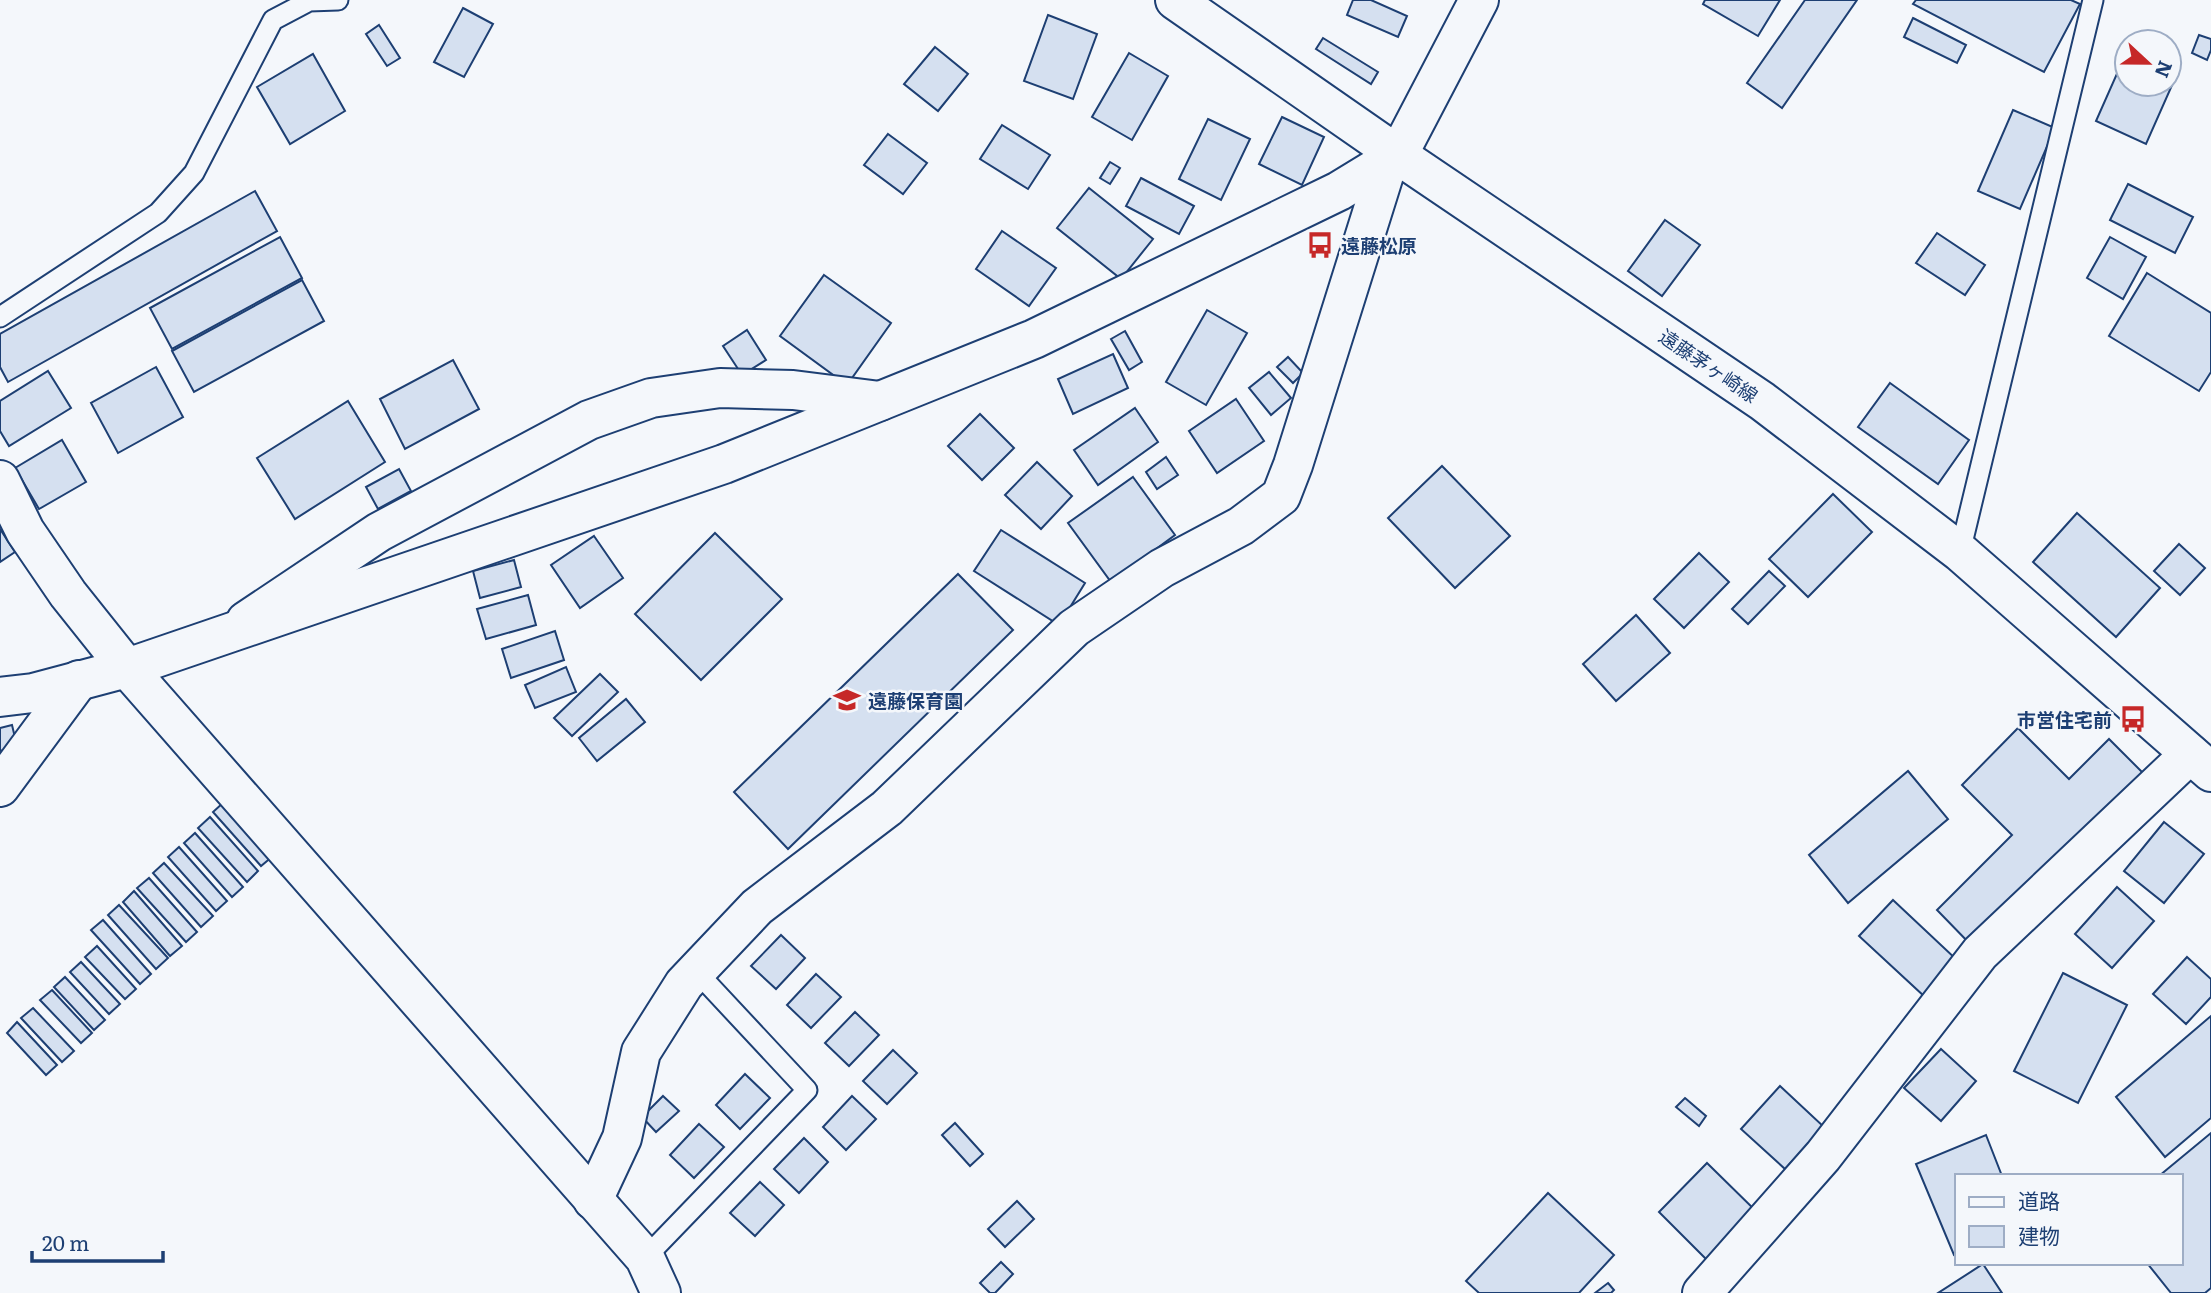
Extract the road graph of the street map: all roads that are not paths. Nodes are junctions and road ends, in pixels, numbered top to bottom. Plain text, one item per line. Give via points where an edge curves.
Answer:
1 (338, 0) edge
2 (1175, 0) edge
3 (1479, 0) edge
4 (2093, 0) edge
5 (1393, 158) junction
6 (0, 317) edge
7 (880, 401) junction
8 (0, 480) edge
9 (1959, 552) junction
10 (227, 634) junction
11 (127, 668) junction
12 (79, 680) junction
13 (0, 697) edge
14 (2201, 763) edge
15 (0, 787) edge
16 (696, 971) junction
17 (593, 1200) junction
18 (645, 1258) junction
19 (661, 1293) edge
20 (1702, 1293) edge

1 - 6 lane via 309,1 273,20 194,173 158,213
2 - 5 street, 遠藤茅ヶ崎線
3 - 5 street
4 - 9 lane
5 - 7 street via 1339,191 1034,339
5 - 9 street, 遠藤茅ヶ崎線 via 1762,401
5 - 16 street via 1281,496 1241,526 1162,568 1074,628 887,808 757,907
7 - 10 street via 724,464
7 - 10 street via 793,390 720,388 651,398 589,420 379,532
8 - 11 street via 25,531
9 - 14 street, 遠藤茅ヶ崎線
10 - 11 street
11 - 12 street
11 - 17 street
12 - 13 street
12 - 15 street
14 - 20 street via 1980,953 1823,1156
16 - 17 street via 641,1052 622,1138
16 - 18 lane via 807,1090
17 - 18 street
18 - 19 street

